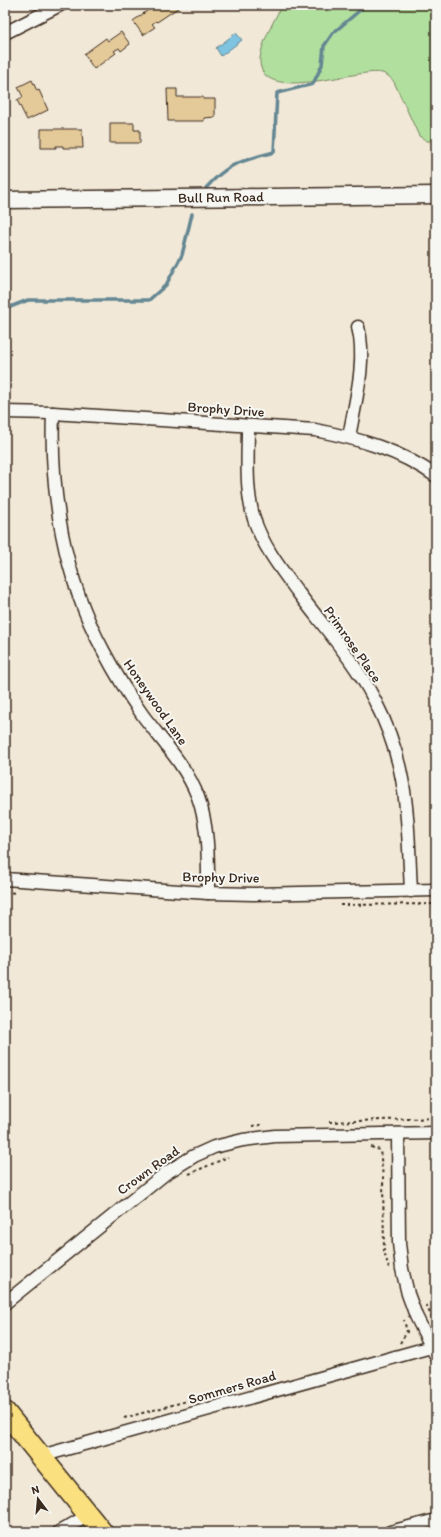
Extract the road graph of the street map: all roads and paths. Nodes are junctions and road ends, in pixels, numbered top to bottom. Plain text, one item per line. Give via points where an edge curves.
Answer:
1 (60, 5) edge
2 (5, 33) edge
3 (436, 195) edge
4 (5, 200) edge
5 (358, 327) dead end
6 (5, 412) edge
7 (53, 413) junction
8 (248, 426) junction
9 (349, 437) junction
10 (436, 476) edge
11 (5, 879) edge
12 (412, 890) junction
13 (436, 890) edge
14 (208, 893) junction
15 (436, 1118) edge
16 (326, 1122) dead end
17 (263, 1125) dead end
18 (248, 1127) dead end
19 (436, 1133) edge
20 (398, 1134) junction
21 (366, 1145) dead end
22 (228, 1157) dead end
23 (186, 1175) dead end
24 (390, 1272) dead end
25 (426, 1305) dead end
26 (8, 1308) edge
27 (5, 1317) edge
28 (403, 1319) dead end
29 (436, 1326) edge
30 (398, 1348) dead end
31 (434, 1352) edge
32 (237, 1388) dead end
33 (5, 1412) edge
34 (124, 1418) dead end
35 (41, 1456) junction
36 (89, 1515) junction
37 (436, 1520) edge
38 (59, 1532) edge
39 (102, 1532) edge
40 (390, 1532) edge

1 - 2 street
3 - 4 street, Bull Run Road
5 - 9 street via 362,340 362,360
6 - 7 street, Brophy Drive
7 - 8 street, Brophy Drive
7 - 14 street, Honeywood Lane via 56,503 74,581 99,643 122,684 144,717 176,756 198,797 207,838
8 - 9 street, Brophy Drive via 316,430
8 - 12 street, Primrose Place via 249,496 262,539 274,561 358,671 374,699 394,748 406,804
9 - 10 street, Brophy Drive via 402,456
11 - 14 street, Brophy Drive
12 - 13 street, Brophy Drive
12 - 14 street, Brophy Drive
15 - 16 path
17 - 18 path
19 - 20 street, Crown Road
20 - 26 street, Crown Road via 275,1136 214,1147 166,1173
20 - 31 street via 399,1242 402,1269 416,1316
21 - 24 path via 380,1150 384,1251
22 - 23 path
25 - 29 path
26 - 27 path
28 - 30 path via 407,1332
31 - 35 street, Sommers Road
32 - 34 path
33 - 35 main road
35 - 36 main road
36 - 38 street
36 - 39 main road
37 - 40 street

